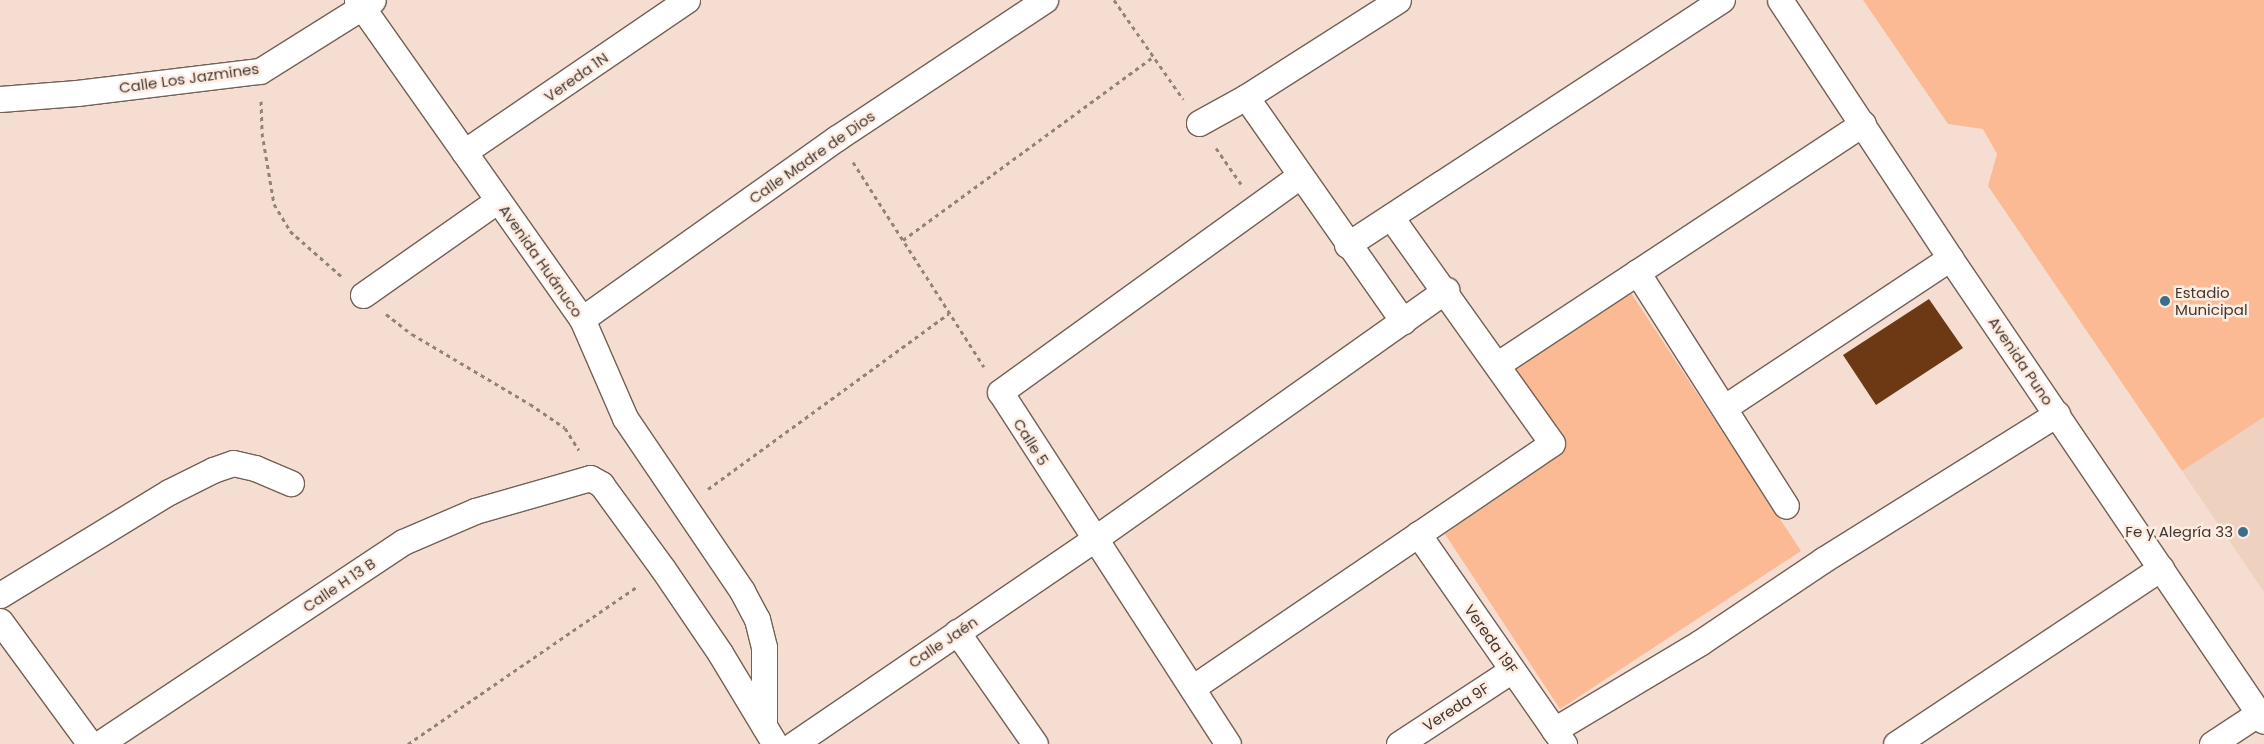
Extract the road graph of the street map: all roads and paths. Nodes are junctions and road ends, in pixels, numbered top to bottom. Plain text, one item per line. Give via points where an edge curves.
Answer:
1 (687, 0) edge
2 (1045, 0) edge
3 (1398, 0) edge
4 (1722, 0) edge
5 (1780, 0) edge
6 (364, 2) edge
7 (1154, 56) dead end
8 (1246, 97) junction
9 (0, 98) edge
10 (1199, 123) dead end
11 (1863, 123) junction
12 (837, 138) junction
13 (464, 152) junction
14 (1300, 176) junction
15 (498, 200) junction
16 (1391, 217) junction
17 (903, 240) junction
18 (1347, 245) junction
19 (1950, 258) junction
20 (1638, 272) junction
21 (1446, 290) junction
22 (362, 295) dead end
23 (949, 313) junction
24 (582, 319) junction
25 (1403, 321) junction
26 (1498, 364) junction
27 (1000, 392) junction
28 (1725, 407) junction
29 (2057, 414) junction
30 (291, 483) dead end
31 (1786, 506) dead end
32 (684, 507) junction
33 (1418, 534) junction
34 (1093, 540) junction
35 (2161, 568) junction
36 (662, 569) junction
37 (0, 595) edge
38 (0, 621) edge
39 (957, 632) junction
40 (1512, 670) junction
41 (1192, 688) junction
42 (2262, 717) edge
43 (770, 736) edge
44 (1559, 737) edge
45 (90, 744) edge
46 (99, 744) edge
47 (408, 744) edge
48 (794, 744) edge
49 (1034, 744) edge
50 (1228, 744) edge
51 (1400, 744) edge
52 (1896, 744) edge
53 (2212, 744) edge

1 - 13 street, Vereda 1N
2 - 12 street, Calle Madre de Dios
3 - 8 street
4 - 16 street
5 - 11 street, Avenida Puno
6 - 9 street, Calle Los Jazmines via 260,71 76,93
6 - 13 street, Avenida Huánuco
7 - 17 path
8 - 10 street
8 - 14 street
11 - 19 street, Avenida Puno
11 - 20 street
12 - 17 path
12 - 24 street, Calle Madre de Dios
13 - 15 street, Avenida Huánuco
14 - 18 street
14 - 27 street
15 - 22 street
15 - 24 street, Avenida Huánuco
16 - 18 street
16 - 21 street
17 - 23 path
18 - 25 street
19 - 28 street
19 - 29 street, Avenida Puno
20 - 26 street
20 - 28 street
21 - 25 street, Calle Jaén
21 - 26 street
23 - 27 path
23 - 32 path
24 - 32 street, Avenida Huánuco via 625,418
25 - 34 street, Calle Jaén
26 - 33 street via 1552,443
27 - 34 street, Calle 5
28 - 31 street
29 - 35 street, Avenida Puno
29 - 44 street via 1823,560
30 - 37 street via 233,463 213,470 169,492
32 - 43 street, Avenida Huánuco via 742,591 757,619 764,647
33 - 40 street, Vereda 19F
33 - 41 street
34 - 39 street, Calle Jaén
34 - 41 street, Calle 5
35 - 42 street, Avenida Puno
35 - 52 street
36 - 43 street via 720,653
36 - 46 street, Calle H 13 B via 601,484 590,478 475,511 403,542
36 - 47 path
38 - 45 street
39 - 48 street, Calle Jaén
39 - 49 street
40 - 44 street, Vereda 19F
40 - 51 street, Vereda 9F
41 - 50 street, Calle 5
42 - 53 street

